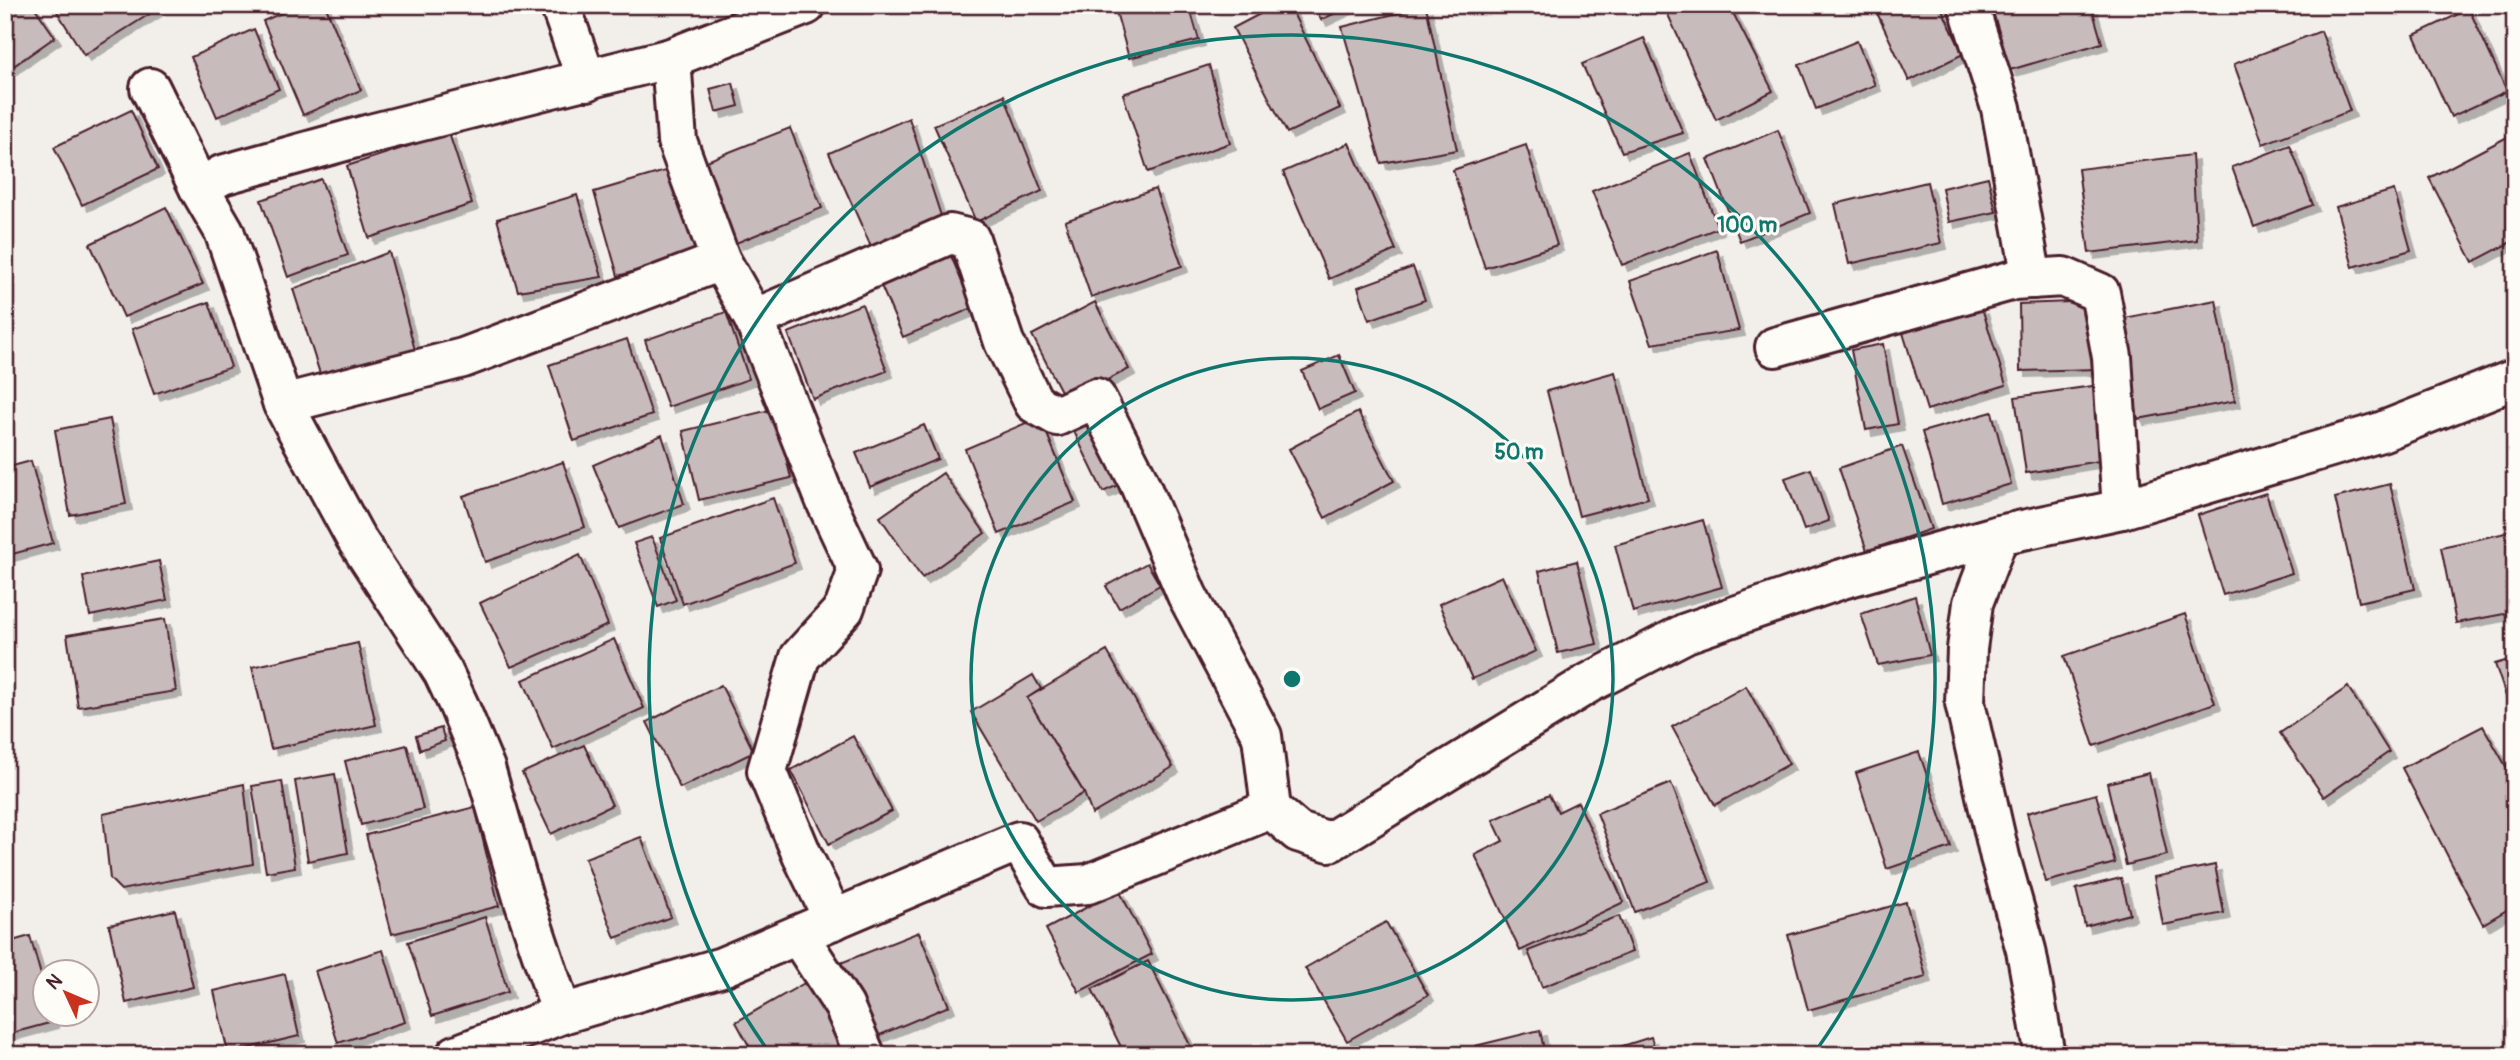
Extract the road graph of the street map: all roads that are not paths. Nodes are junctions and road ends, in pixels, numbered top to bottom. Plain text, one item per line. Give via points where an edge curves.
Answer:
1 (559, 5) edge
2 (806, 5) edge
3 (1968, 5) edge
4 (671, 58) junction
5 (587, 82) junction
6 (150, 88) dead end
7 (199, 188) junction
8 (720, 261) junction
9 (2032, 279) junction
10 (754, 319) junction
11 (1775, 347) dead end
12 (2515, 379) edge
13 (283, 404) junction
14 (2122, 509) junction
15 (1999, 535) junction
16 (1271, 809) junction
17 (834, 920) junction
18 (799, 935) junction
19 (562, 1014) junction
20 (456, 1055) edge
21 (865, 1055) edge
22 (2045, 1055) edge

1 - 5 street
2 - 4 street
3 - 9 street via 2001,108
4 - 5 street
4 - 8 street via 677,141
5 - 7 street via 370,134 222,175
6 - 7 street
7 - 13 street via 224,232
8 - 10 street
8 - 13 street via 463,358
9 - 11 street via 1953,294
9 - 14 street via 2063,276 2100,293 2112,357
10 - 16 street via 950,234 970,239 1004,342 1034,403 1057,416 1096,398 1137,478 1187,595 1262,736
10 - 17 street via 858,570 844,609 800,657 767,771
12 - 14 street via 2381,432
13 - 19 street via 355,537 443,672 459,706 485,768
14 - 15 street
15 - 16 street via 1842,579 1686,633 1589,683 1330,842 1298,832
15 - 22 street via 1973,603 1965,703 2026,950
16 - 17 street via 1088,884 1046,887 1019,841
17 - 18 street
18 - 19 street via 722,967
18 - 21 street via 844,1006
19 - 20 street

